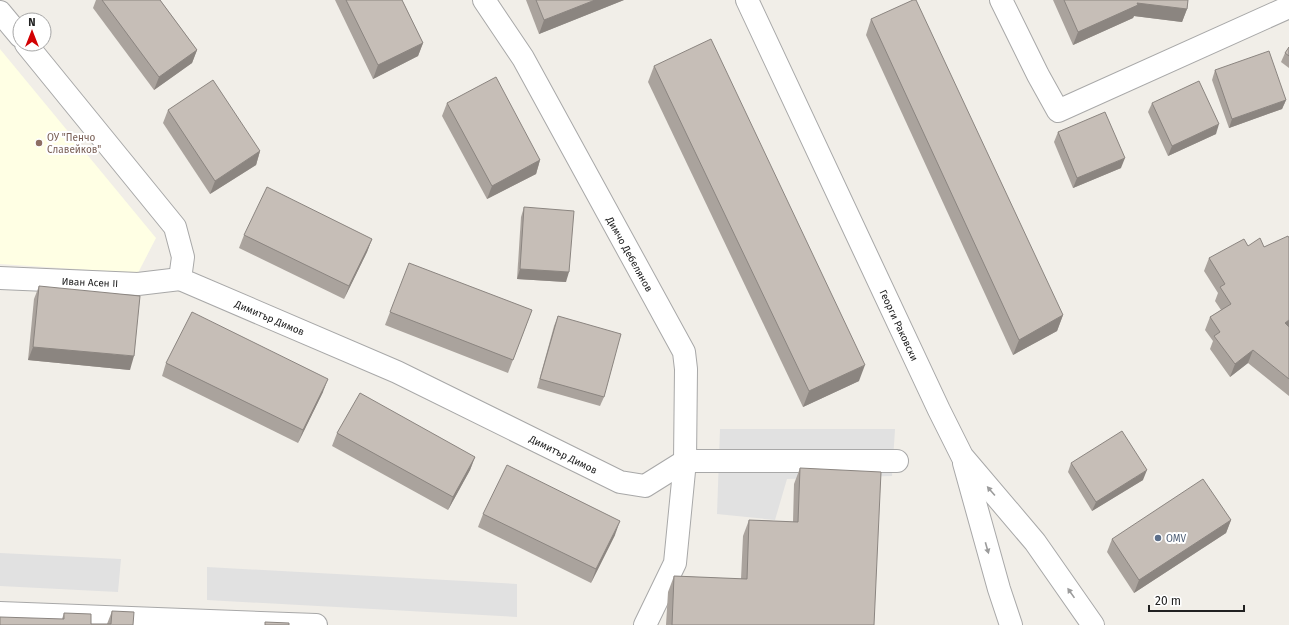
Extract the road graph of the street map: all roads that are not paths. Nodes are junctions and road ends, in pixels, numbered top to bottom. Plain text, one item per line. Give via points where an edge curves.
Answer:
1 (484, 0) edge
2 (747, 0) edge
3 (1001, 0) edge
4 (1289, 7) edge
5 (0, 12) edge
6 (12, 26) edge
7 (33, 52) edge
8 (0, 278) edge
9 (180, 279) junction
10 (962, 456) junction
11 (685, 461) junction
12 (897, 461) dead end
13 (0, 613) edge
14 (316, 625) edge
15 (645, 625) edge
16 (1011, 625) edge
17 (1093, 625) edge

1 - 11 street, Димчо Дебелянов via 523,58 684,352
2 - 10 street, Георги Раковски
3 - 4 street via 1058,111
5 - 6 street
7 - 9 street via 175,227 183,257
8 - 9 street, Иван Асен II via 138,284
9 - 11 street, Димитър Димов via 397,372 620,482 645,486
10 -> 16 street
17 -> 10 street, Георги Раковски via 1035,542
11 - 12 street
11 - 15 street, Димчо Дебелянов via 675,562
13 - 14 street

